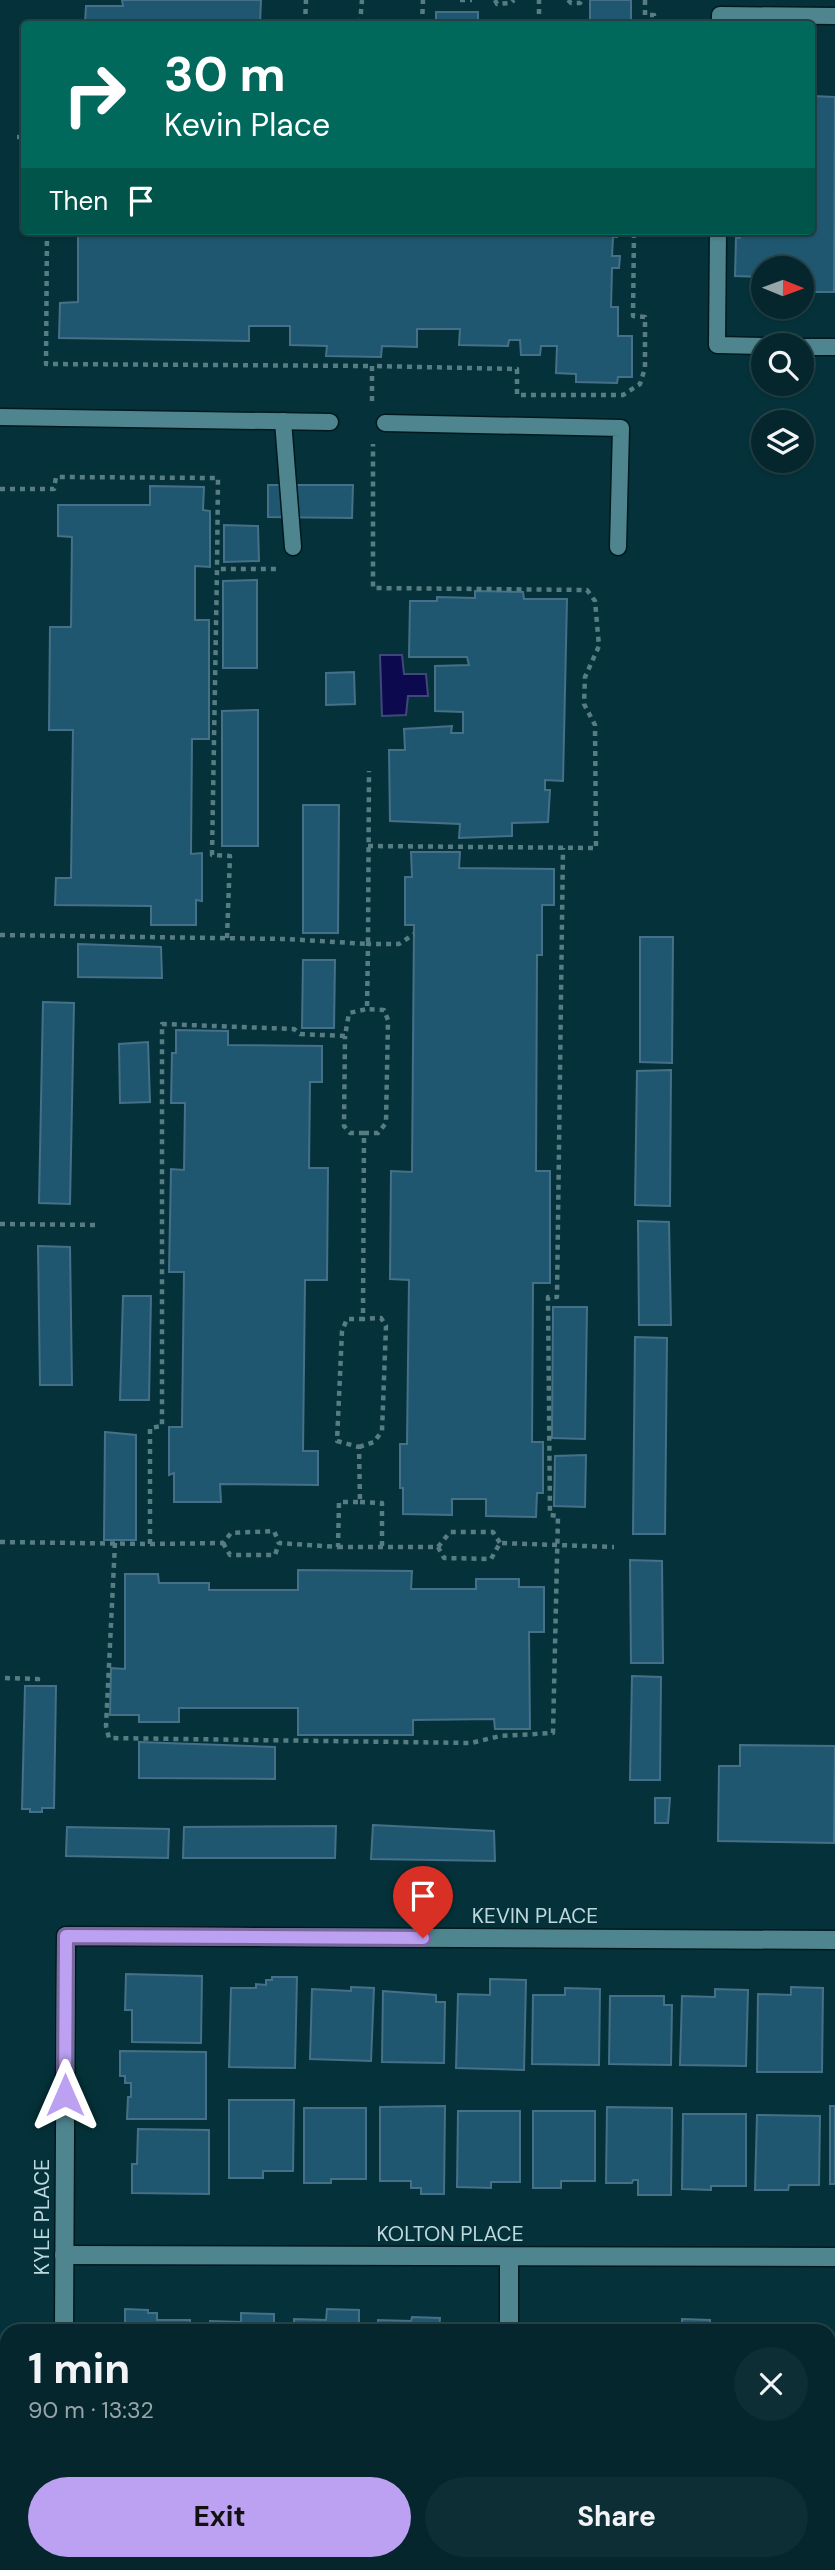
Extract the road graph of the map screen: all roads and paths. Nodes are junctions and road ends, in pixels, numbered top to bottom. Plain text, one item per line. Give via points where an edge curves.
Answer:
1 (306, 0) edge
2 (362, 0) edge
3 (423, 0) edge
4 (460, 0) edge
5 (472, 0) edge
6 (495, 0) edge
7 (513, 0) edge
8 (539, 0) edge
9 (568, 0) edge
10 (582, 0) edge
11 (645, 0) edge
12 (835, 16) edge
13 (305, 21) edge
14 (360, 21) edge
15 (422, 21) edge
16 (538, 21) edge
17 (654, 21) edge
18 (720, 21) edge
19 (17, 137) dead end
20 (21, 137) edge
21 (47, 235) edge
22 (634, 235) edge
23 (718, 235) edge
24 (751, 346) edge
25 (814, 346) edge
26 (835, 347) edge
27 (372, 366) junction
28 (372, 411) dead end
29 (0, 417) edge
30 (283, 421) junction
31 (330, 422) dead end
32 (385, 423) dead end
33 (373, 436) dead end
34 (0, 489) edge
35 (293, 547) dead end
36 (618, 547) dead end
37 (217, 569) junction
38 (285, 569) dead end
39 (369, 771) dead end
40 (368, 846) junction
41 (563, 848) junction
42 (414, 934) dead end
43 (0, 935) edge
44 (228, 938) junction
45 (368, 944) junction
46 (367, 1009) junction
47 (345, 1036) junction
48 (364, 1133) junction
49 (0, 1224) edge
50 (97, 1225) dead end
51 (363, 1319) junction
52 (359, 1447) junction
53 (360, 1502) junction
54 (0, 1542) edge
55 (115, 1543) junction
56 (223, 1543) junction
57 (279, 1543) junction
58 (500, 1543) junction
59 (150, 1544) junction
60 (557, 1545) junction
61 (338, 1547) junction
62 (382, 1547) junction
63 (438, 1547) junction
64 (614, 1547) dead end
65 (5, 1678) dead end
66 (37, 1686) dead end
67 (66, 1936) joint
68 (835, 1940) edge
69 (64, 2255) junction
70 (509, 2257) junction
71 (835, 2258) edge
72 (64, 2324) edge
73 (509, 2324) edge

1 - 13 path
2 - 14 path
3 - 15 path
4 - 5 path
6 - 7 path via 497,4
8 - 16 path
9 - 10 path
11 - 17 path via 645,15 654,15
12 - 18 lane via 720,15
19 - 20 path
21 - 27 path via 46,364
22 - 27 path via 633,316 645,317 645,368 640,384 623,395 517,395 517,369
23 - 24 lane via 717,345
25 - 26 lane
27 - 28 path
29 - 30 lane
30 - 31 lane
30 - 35 lane
32 - 36 lane via 621,428
33 - 41 path via 373,588 587,590 595,601 599,646 585,677 584,704 596,725 596,848
34 - 37 path via 54,489 56,477 218,478
37 - 38 path
37 - 44 path via 212,855 230,856
39 - 40 path
40 - 41 path
40 - 45 path
41 - 60 path via 557,1297 548,1297 551,1515 558,1516
42 - 45 path via 399,944
43 - 44 path
44 - 45 path
45 - 46 path
46 - 47 path via 349,1013
46 - 48 path via 384,1010 388,1020 386,1123 378,1133
47 - 48 path via 344,1126 350,1133
47 - 59 path via 300,1034 294,1029 162,1024 162,1426 150,1427
48 - 51 path
49 - 50 path
51 - 52 path via 347,1319 342,1331 337,1441
51 - 52 path via 381,1318 386,1326 382,1431 374,1442
52 - 53 path
53 - 61 path via 340,1502
53 - 62 path via 382,1503
54 - 55 path
55 - 59 path
55 - 60 path via 109,1738 471,1743 500,1735 553,1732
56 - 57 path via 230,1533 274,1531
56 - 57 path via 230,1555 275,1555
56 - 59 path
57 - 61 path
58 - 60 path
58 - 63 path via 493,1532 450,1532
58 - 63 path via 491,1559 444,1558
60 - 64 path
61 - 62 path
62 - 63 path
65 - 66 path via 38,1679
67 - 68 street, KEVIN PLACE
67 - 69 street, KYLE PLACE
69 - 70 street, KOLTON PLACE
69 - 72 street, KYLE PLACE
70 - 71 street, KOLTON PLACE
70 - 73 street

